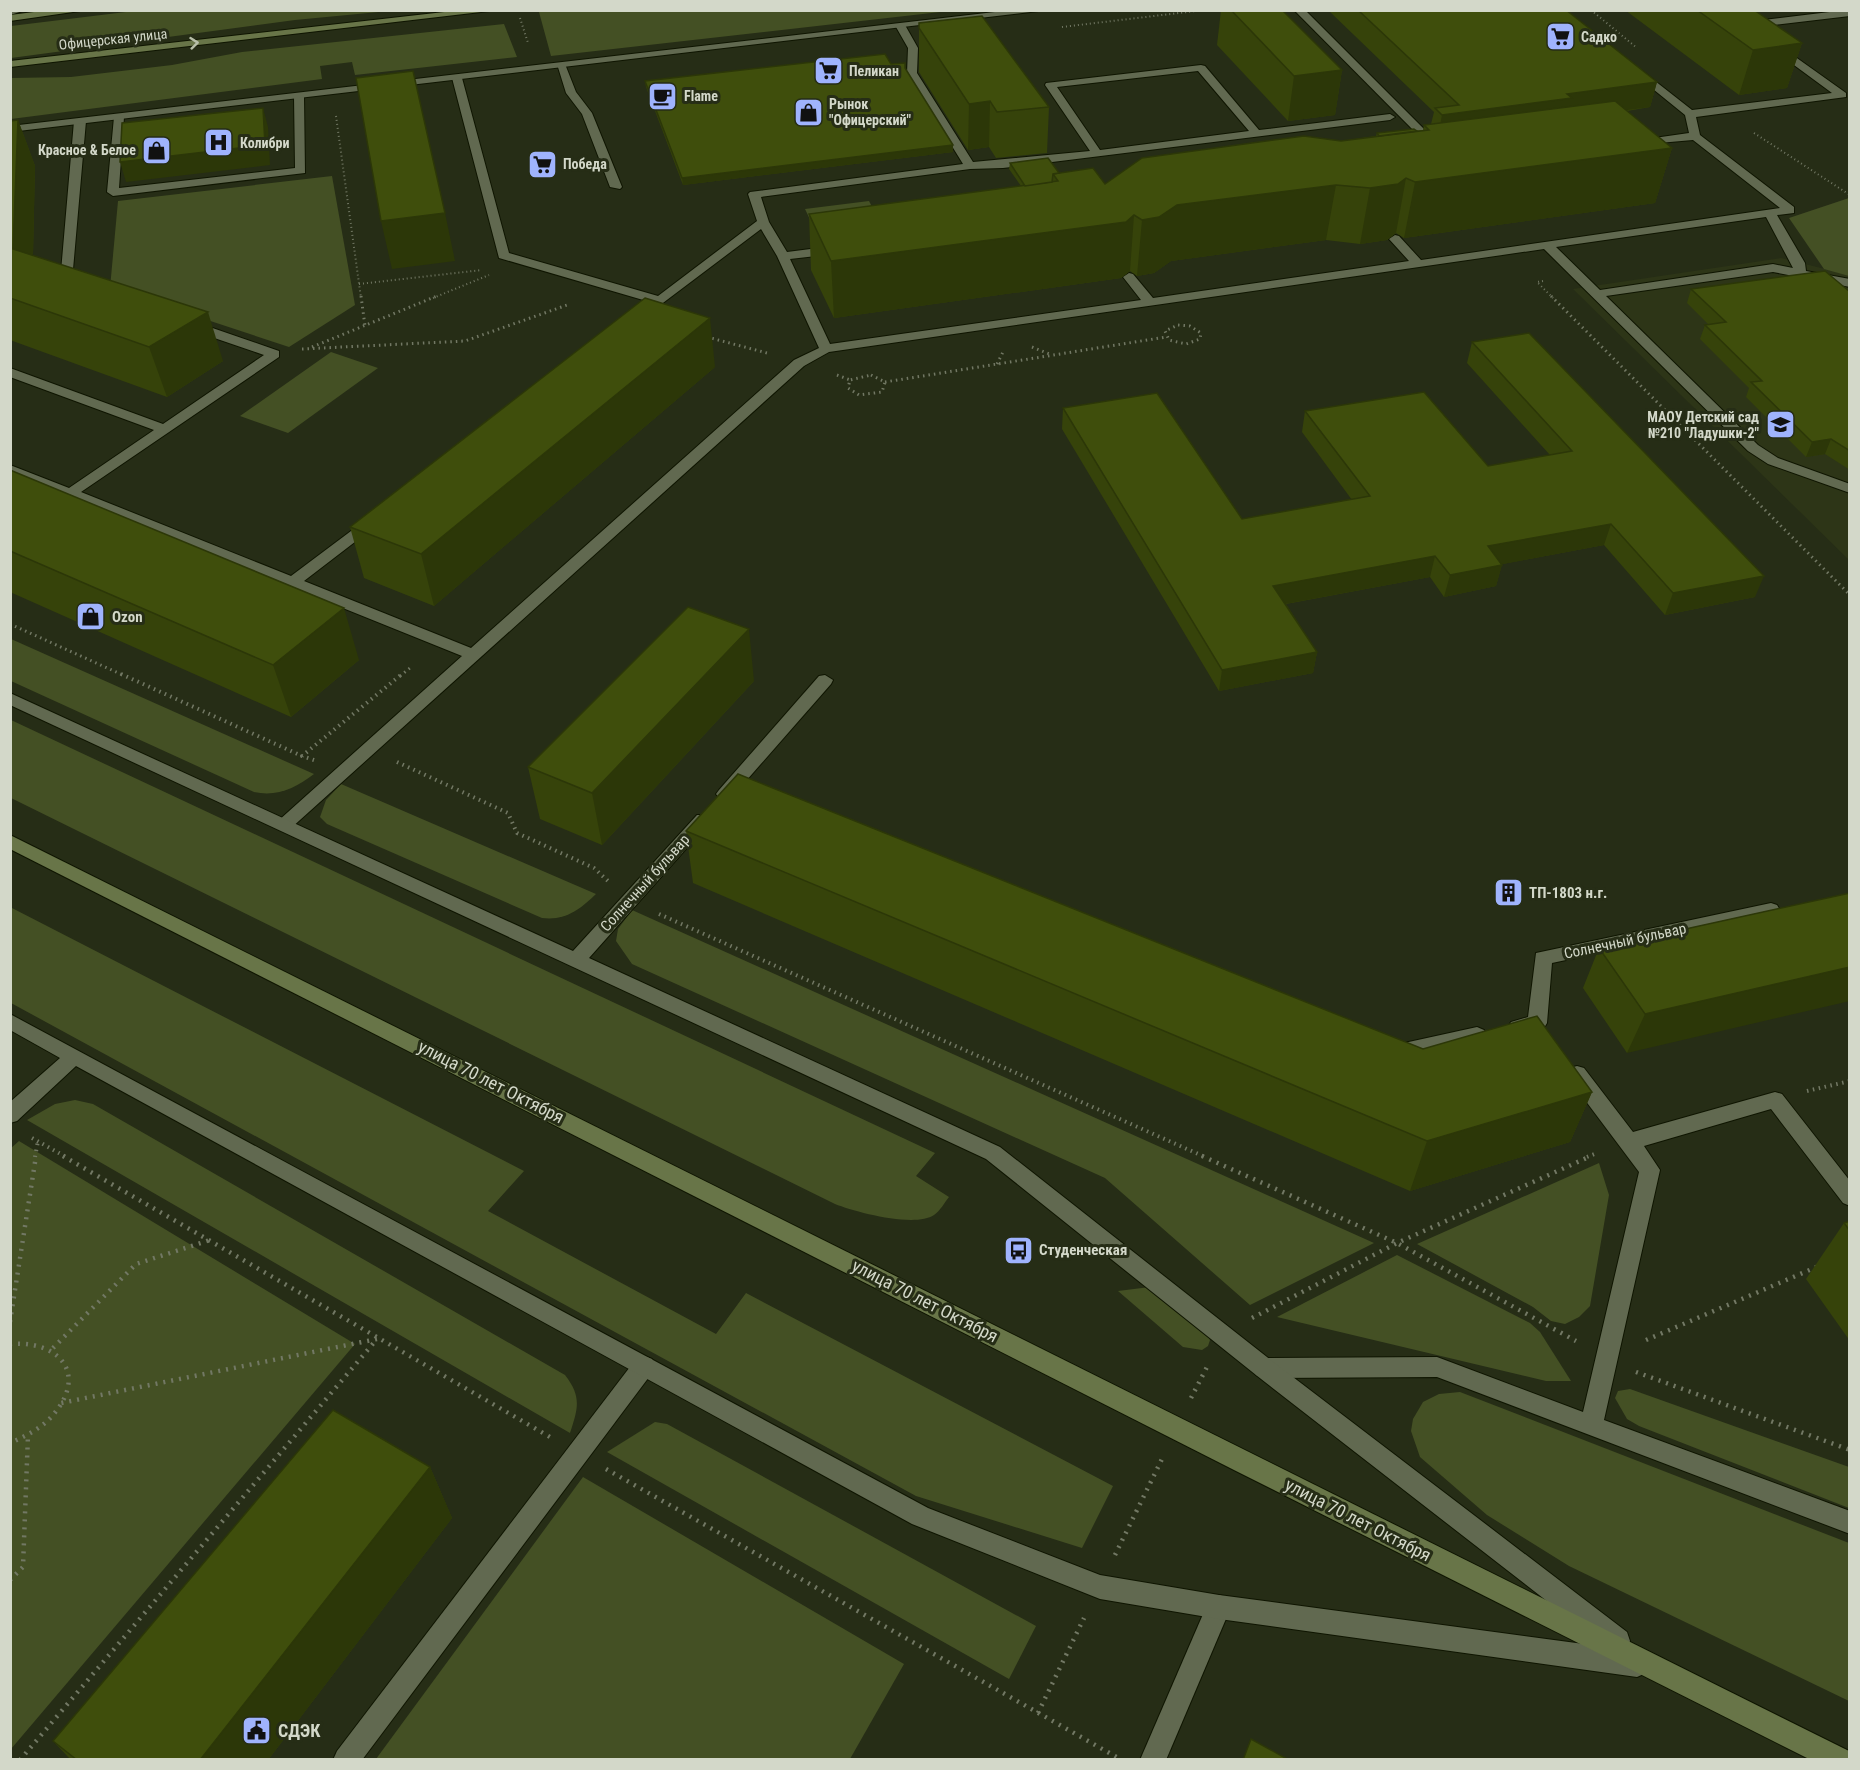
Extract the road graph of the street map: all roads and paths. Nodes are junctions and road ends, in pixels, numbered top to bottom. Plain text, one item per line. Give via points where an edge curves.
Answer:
1 (82, 10) edge
2 (433, 10) edge
3 (493, 10) edge
4 (1042, 10) edge
5 (1299, 10) edge
6 (1590, 10) edge
7 (10, 12) edge
8 (1850, 13) edge
9 (16, 16) edge
10 (520, 18) dead end
11 (901, 27) junction
12 (219, 40) junction
13 (531, 50) dead end
14 (1646, 55) dead end
15 (1625, 62) edge
16 (10, 64) edge
17 (561, 66) junction
18 (457, 78) junction
19 (299, 96) junction
20 (1718, 110) junction
21 (336, 112) dead end
22 (1690, 114) junction
23 (119, 117) junction
24 (1390, 117) dead end
25 (80, 121) junction
26 (10, 129) edge
27 (1257, 134) junction
28 (1695, 136) junction
29 (1444, 145) edge
30 (1624, 145) edge
31 (1097, 153) junction
32 (970, 166) junction
33 (616, 187) dead end
34 (1850, 195) edge
35 (1770, 213) junction
36 (764, 222) junction
37 (1395, 239) edge
38 (1547, 245) junction
39 (842, 249) edge
40 (783, 256) junction
41 (1418, 264) junction
42 (482, 269) dead end
43 (1800, 272) junction
44 (491, 274) dead end
45 (1579, 276) junction
46 (1128, 277) edge
47 (1850, 283) edge
48 (358, 284) junction
49 (88, 290) edge
50 (1598, 294) junction
51 (579, 300) dead end
52 (660, 301) junction
53 (1149, 302) junction
54 (175, 320) edge
55 (629, 325) edge
56 (365, 326) junction
57 (696, 334) dead end
58 (1166, 337) junction
59 (309, 348) junction
60 (826, 349) junction
61 (274, 354) junction
62 (800, 363) junction
63 (10, 372) edge
64 (885, 382) junction
65 (164, 429) junction
66 (10, 469) edge
67 (1850, 489) edge
68 (70, 493) junction
69 (386, 511) edge
70 (293, 582) junction
71 (1850, 595) edge
72 (10, 624) edge
73 (474, 655) junction
74 (417, 662) dead end
75 (825, 680) dead end
76 (10, 698) edge
77 (302, 756) junction
78 (393, 760) dead end
79 (343, 773) junction
80 (724, 795) junction
81 (746, 804) edge
82 (284, 825) junction
83 (10, 841) edge
84 (628, 900) junction
85 (1793, 906) edge
86 (576, 960) junction
87 (10, 1021) edge
88 (1537, 1023) junction
89 (1551, 1041) edge
90 (75, 1056) junction
91 (1375, 1057) edge
92 (1565, 1059) edge
93 (1850, 1081) edge
94 (1775, 1100) junction
95 (10, 1114) edge
96 (29, 1136) dead end
97 (38, 1141) junction
98 (1629, 1142) junction
99 (1850, 1197) edge
100 (210, 1240) junction
101 (1397, 1243) junction
102 (1828, 1264) dead end
103 (10, 1322) edge
104 (1223, 1334) junction
105 (377, 1339) junction
106 (10, 1344) edge
107 (53, 1348) junction
108 (1607, 1357) junction
109 (644, 1366) junction
110 (1264, 1368) junction
111 (61, 1403) junction
112 (1592, 1424) junction
113 (1176, 1429) junction
114 (28, 1435) junction
115 (10, 1443) edge
116 (1850, 1450) edge
117 (580, 1454) junction
118 (1850, 1523) edge
119 (10, 1580) edge
120 (1100, 1587) junction
121 (1219, 1607) junction
122 (1650, 1666) junction
123 (1038, 1713) junction
124 (20, 1760) edge
125 (346, 1760) edge
126 (1121, 1760) edge
127 (1153, 1760) edge
128 (1839, 1760) edge

1 - 9 main road
2 - 12 main road, Офицерская улица
3 - 12 main road, Офицерская улица
4 - 11 street
5 - 29 street via 1432,147
6 - 14 path
7 - 9 street
8 - 20 street via 1741,23 1842,95
10 - 13 path
11 - 17 street
11 - 32 street via 913,44 916,59 912,74
16 -> 12 main road, Офицерская улица
15 - 22 street
17 - 18 street
17 - 33 street via 571,93 587,113
18 - 19 street
18 - 52 street via 503,255
19 - 23 street
19 - 23 street via 301,171 113,192
20 - 22 street
20 - 34 path
21 - 48 path
22 - 28 street
23 - 25 street
24 - 27 street
25 - 26 street
25 - 49 street via 66,283
27 - 31 street
27 - 31 street via 1201,68 1050,85
28 - 30 street
28 - 35 street via 1790,210
31 - 32 street
32 - 36 street via 753,194
35 - 38 street
35 - 43 street via 1799,262
36 - 40 street
36 - 52 street
37 - 41 street
38 - 41 street
38 - 45 street
39 - 40 street
40 - 60 street
41 - 53 street
42 - 48 path
43 - 47 street
43 - 50 street via 1773,268
44 - 56 path
45 - 50 street
45 - 71 path via 1537,282
46 - 53 street
48 - 56 path
50 - 67 street via 1753,448 1773,461
51 - 59 path via 465,341
52 - 55 street
53 - 60 street
54 - 61 street
56 - 59 path
57 - 62 path
58 - 58 path via 1168,329 1178,325 1195,328 1201,336 1186,344
58 - 64 path
59 - 61 path
60 - 62 street
61 - 65 street
62 - 73 street
63 - 65 street
64 - 64 path via 885,389 871,396 848,388 850,380 864,375 877,376
65 - 68 street
66 - 68 street
68 - 70 street
69 - 70 street
70 - 73 street
72 - 77 path
73 - 79 street
74 - 77 path
75 - 80 street, Солнечный бульвар
76 - 82 street
77 - 79 path
78 - 84 path via 508,813 517,832 594,868
79 - 82 street
80 - 81 street
80 - 84 street, Солнечный бульвар
82 - 86 street
83 - 113 main road, улица 70 лет Октября
84 - 86 street, Солнечный бульвар
84 - 101 path
85 - 88 street, Солнечный бульвар via 1543,958
86 - 104 street via 993,1153
87 - 90 street
88 - 89 street
88 - 91 street
90 - 95 street
90 - 109 street
92 - 98 street
93 - 94 path
94 - 98 street
94 - 99 street
96 - 97 path
97 - 100 path
97 - 103 path
98 - 101 path via 1586,1157
98 - 108 street via 1650,1170
100 - 105 path
100 - 107 path via 136,1264
101 - 104 path
101 - 108 path
102 - 108 path
104 - 110 street
104 - 113 path
105 - 111 path
105 - 117 path
105 - 124 path
106 - 107 path via 40,1343
107 - 111 path via 68,1371
108 - 112 street
108 - 116 path via 1636,1372
109 - 117 street
109 - 120 street via 920,1516
110 - 112 street via 1437,1367
110 - 122 street
111 - 114 path via 42,1426
112 - 118 street
113 - 120 path
113 - 122 main road, улица 70 лет Октября
114 - 115 path
114 - 119 path via 22,1567
117 - 123 path
117 - 125 street
120 - 121 street
120 - 123 path
121 - 122 street
121 - 127 street
122 - 128 main road, улица 70 лет Октября
123 - 126 path

